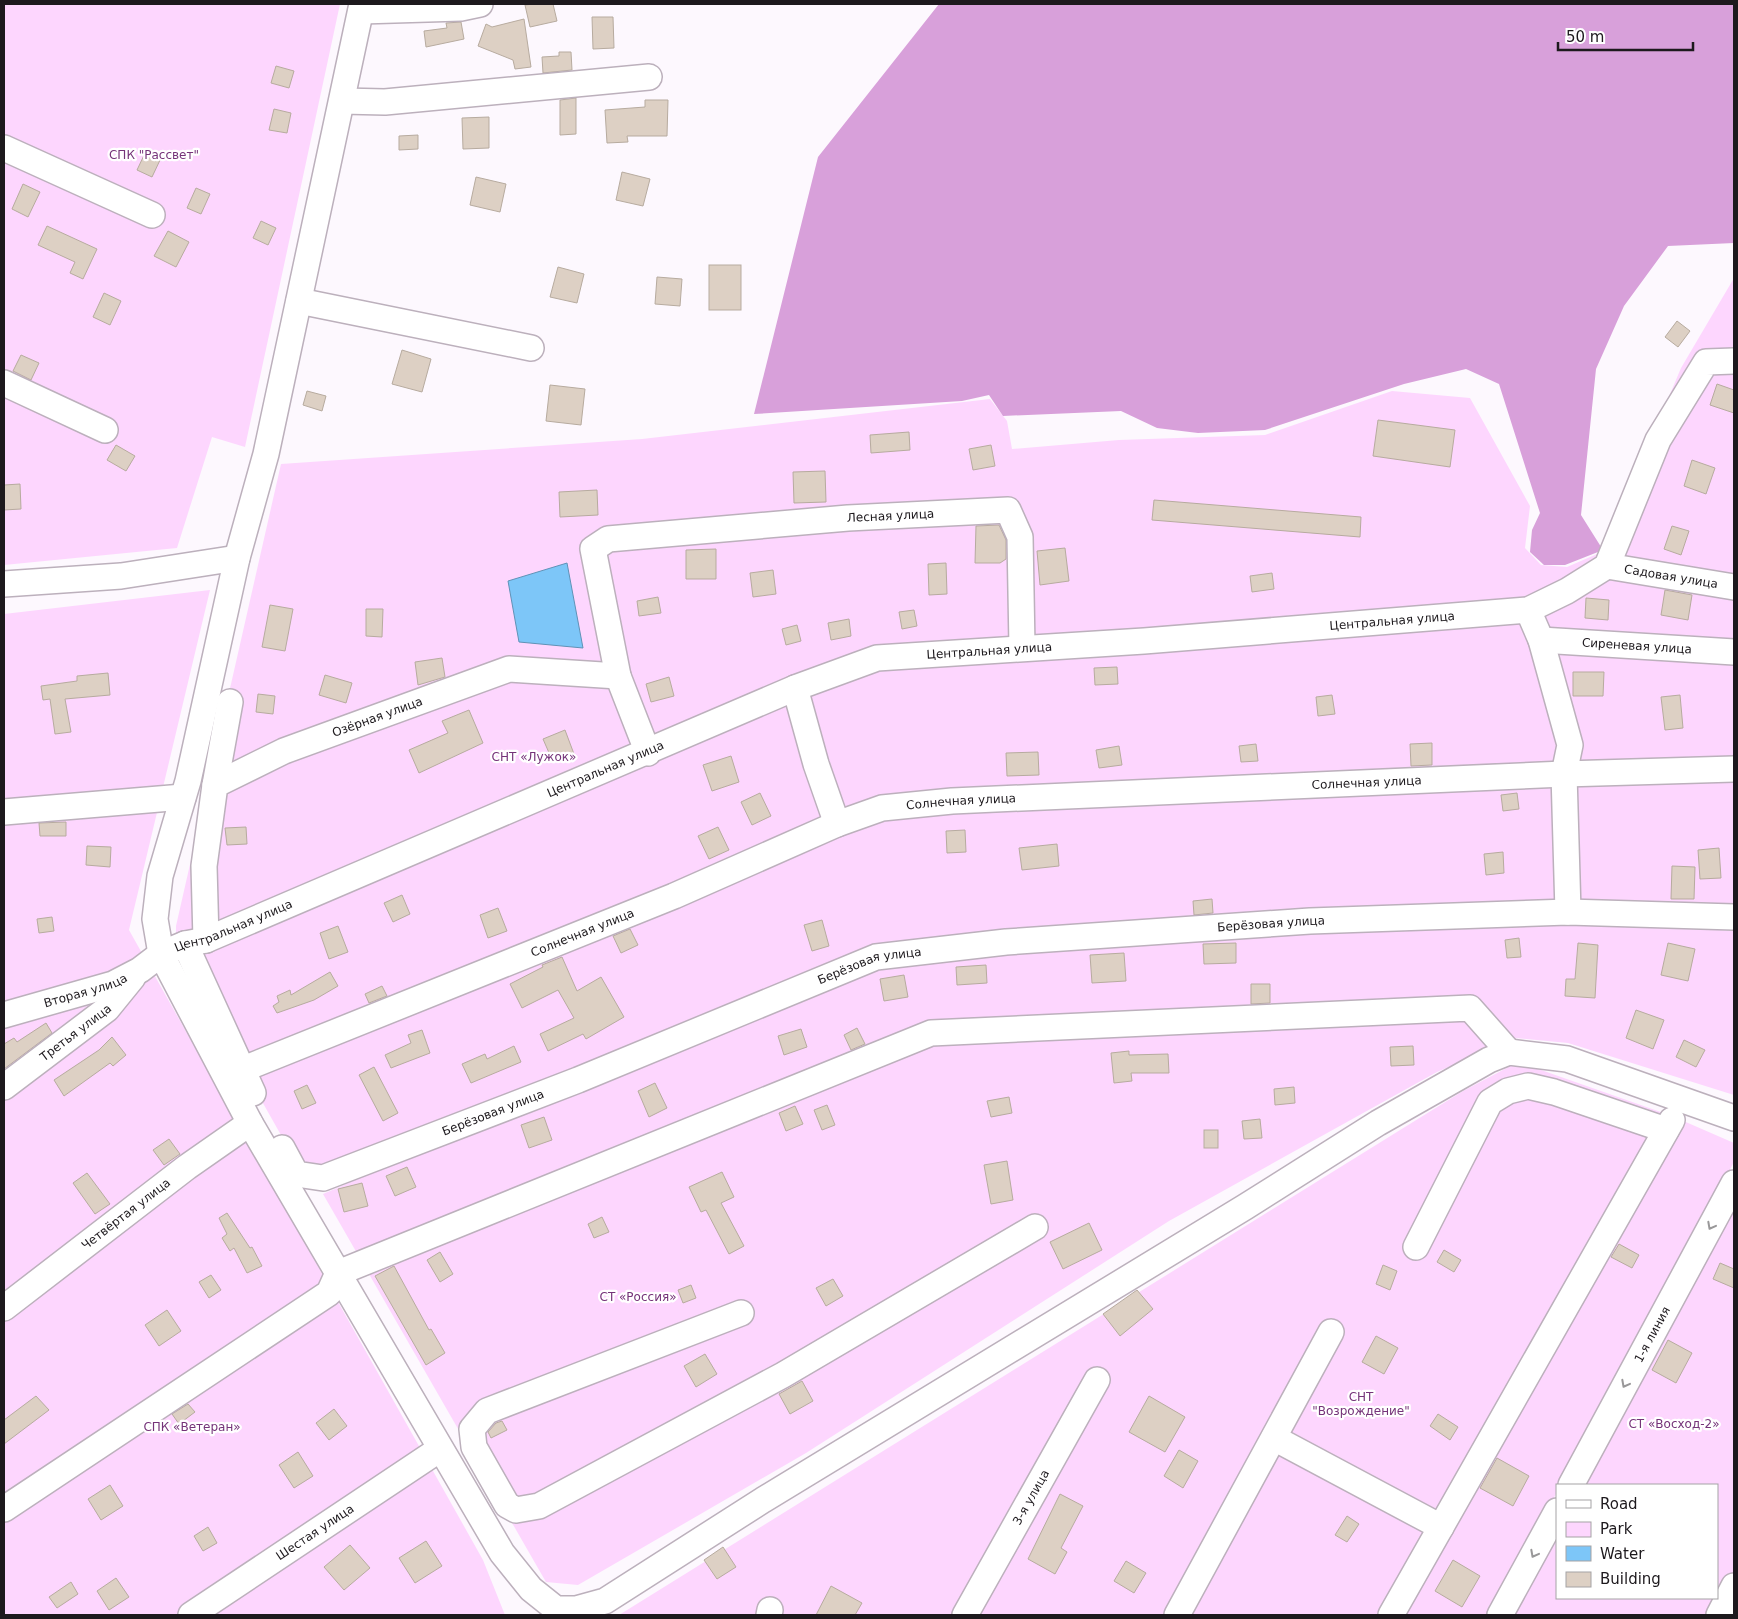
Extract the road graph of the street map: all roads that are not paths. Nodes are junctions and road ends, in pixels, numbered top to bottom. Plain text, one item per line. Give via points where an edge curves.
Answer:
1 (480, 4) edge
2 (362, 7) edge
3 (649, 77) dead end
4 (342, 101) junction
5 (4, 148) edge
6 (152, 215) dead end
7 (299, 301) junction
8 (531, 348) dead end
9 (1734, 361) edge
10 (4, 383) edge
11 (105, 430) dead end
12 (238, 558) junction
13 (1607, 566) junction
14 (4, 584) edge
15 (1734, 586) edge
16 (1528, 610) junction
17 (1541, 640) junction
18 (1022, 647) junction
19 (1734, 652) edge
20 (618, 676) junction
21 (795, 688) junction
22 (230, 702) dead end
23 (648, 753) junction
24 (1734, 769) edge
25 (1564, 774) junction
26 (215, 785) junction
27 (183, 797) junction
28 (4, 812) edge
29 (837, 824) junction
30 (1568, 912) junction
31 (1734, 917) edge
32 (195, 942) junction
33 (162, 954) junction
34 (140, 970) junction
35 (4, 1015) edge
36 (1509, 1052) junction
37 (241, 1070) junction
38 (4, 1087) edge
39 (1734, 1118) edge
40 (250, 1123) junction
41 (1734, 1183) edge
42 (1035, 1227) dead end
43 (1416, 1247) dead end
44 (338, 1273) junction
45 (4, 1308) edge
46 (741, 1313) dead end
47 (1331, 1332) dead end
48 (1097, 1380) dead end
49 (1274, 1438) junction
50 (440, 1449) junction
51 (1572, 1484) edge
52 (4, 1509) edge
53 (1556, 1513) edge
54 (1441, 1527) junction
55 (1734, 1586) edge
56 (611, 1608) edge
57 (554, 1612) edge
58 (190, 1615) edge
59 (965, 1615) edge
60 (1177, 1615) edge
61 (1391, 1615) edge
62 (1500, 1615) edge
63 (1719, 1615) edge

1 - 2 street via 461,8
2 - 4 street
3 - 4 street via 394,101
4 - 7 street
5 - 6 street
7 - 8 street
7 - 12 street via 266,454
9 - 13 street via 1706,362 1658,440
10 - 11 street
12 - 14 street via 121,576
12 - 27 street
13 - 15 street, Садовая улица
13 - 16 street, Центральная улица
16 - 17 street
16 - 18 street, Центральная улица via 1144,641
17 - 19 street, Сиреневая улица
17 - 25 street via 1570,746
18 - 20 street, Лесная улица via 1020,537 1008,510 848,518 608,539 593,549
18 - 21 street, Центральная улица via 876,658
20 - 23 street
20 - 26 street, Озёрная улица via 509,669 284,750
21 - 23 street, Центральная улица
21 - 29 street
22 - 26 street
23 - 32 street, Центральная улица
24 - 25 street, Солнечная улица
25 - 29 street, Солнечная улица via 952,801 882,808
25 - 30 street
26 - 32 street
27 - 28 street
27 - 33 street via 159,884 155,919
29 - 37 street, Солнечная улица via 674,896
30 - 31 street, Берёзовая улица
30 - 37 street, Берёзовая улица via 1310,921 1006,942 876,957 578,1080 323,1178 296,1174
32 - 33 street, Центральная улица
32 - 37 street, Берёзовая улица via 212,999
33 - 34 street, Вторая улица
33 - 40 street
34 - 35 street, Вторая улица via 113,984
34 - 38 street, Третья улица via 107,1009
36 - 39 street via 1566,1059
36 - 44 street via 1470,1008 931,1033
36 - 56 street via 1475,1067 1378,1123 763,1500
40 - 44 street
40 - 45 street, Четвёртая улица via 187,1167
41 -> 51 street, 1-я линия
42 - 46 street via 783,1375 539,1506 516,1510 507,1505 474,1447 472,1429 487,1411
43 - 54 street via 1490,1102 1508,1091 1528,1086 1669,1125
44 - 50 street
44 - 52 street via 329,1293
47 - 49 street
48 - 59 street, 3-я улица
49 - 54 street
49 - 60 street
50 - 57 street via 502,1553
50 - 58 street, Шестая улица
53 -> 62 street
54 - 61 street
55 - 63 street
56 - 57 street

